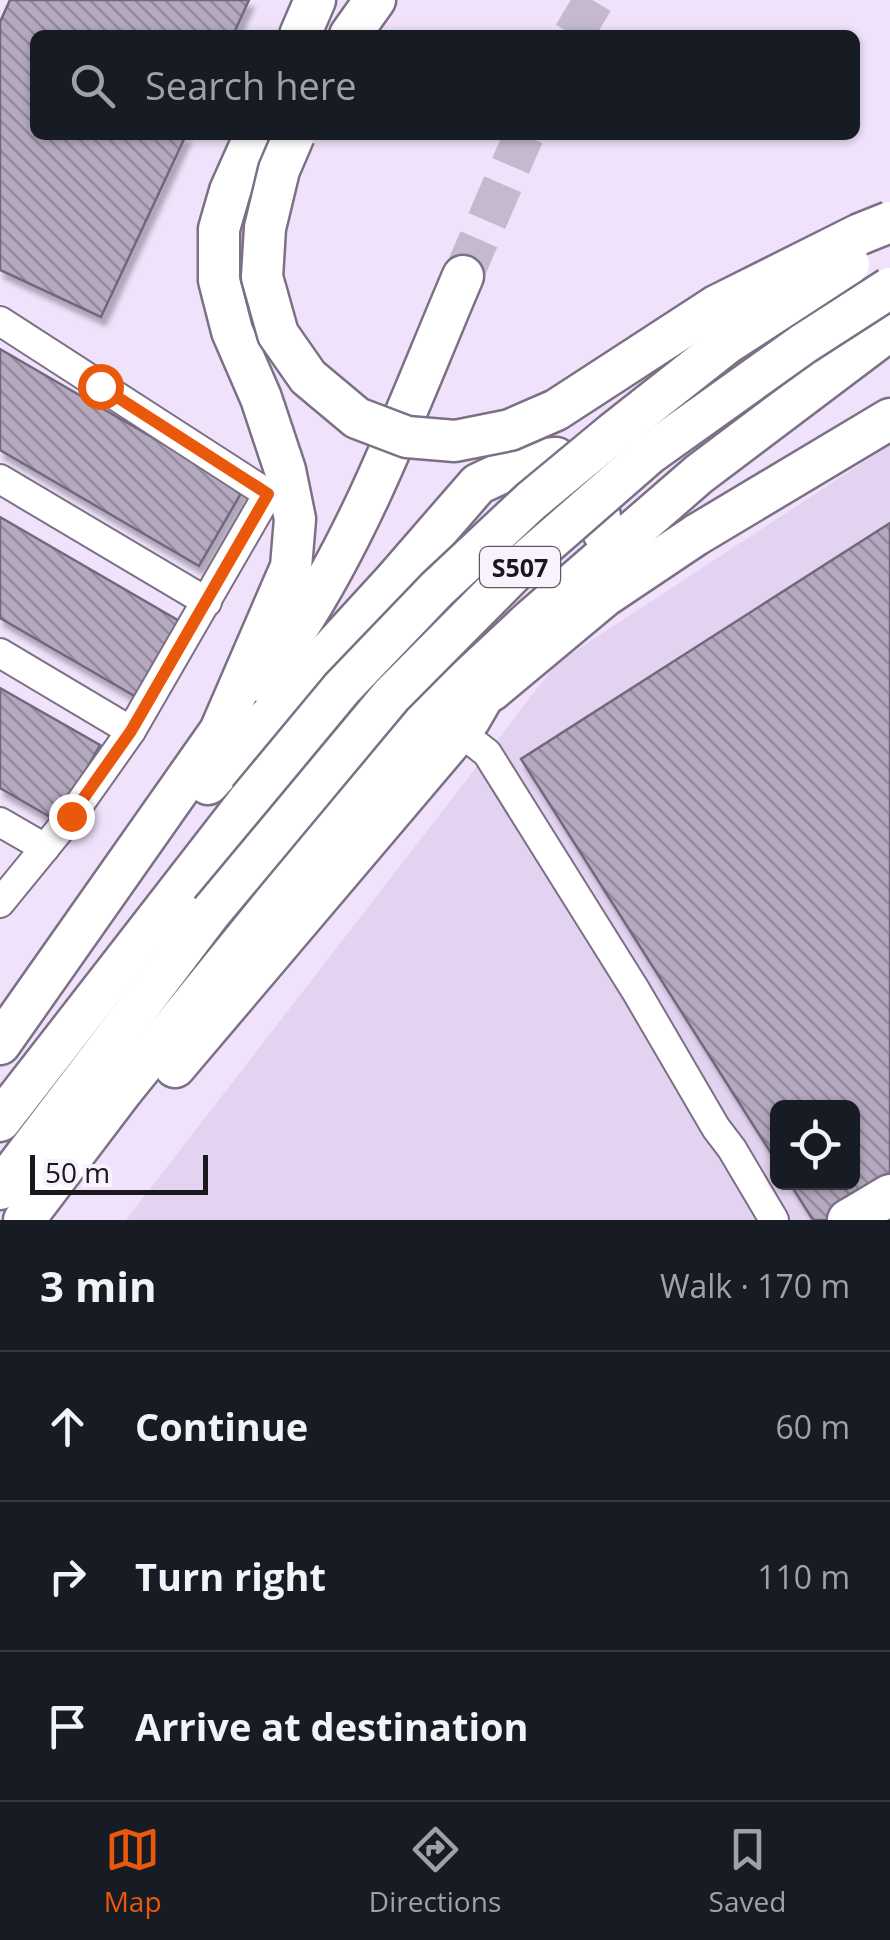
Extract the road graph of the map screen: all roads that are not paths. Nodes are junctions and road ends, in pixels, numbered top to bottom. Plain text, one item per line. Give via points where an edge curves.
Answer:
1 (316, 0) edge
2 (375, 0) edge
3 (302, 30) edge
4 (354, 30) edge
5 (253, 140) edge
6 (292, 140) edge
7 (890, 222) edge
8 (890, 238) edge
9 (463, 276) tunnel mouth
10 (890, 288) edge
11 (0, 321) edge
12 (890, 330) edge
13 (890, 358) edge
14 (890, 419) edge
15 (0, 479) edge
16 (595, 564) junction
17 (207, 602) junction
18 (524, 626) junction
19 (0, 654) edge
20 (470, 716) junction
21 (131, 731) junction
22 (220, 731) junction
23 (0, 822) edge
24 (45, 848) junction
25 (100, 902) junction
26 (0, 903) edge
27 (0, 1044) edge
28 (0, 1121) edge
29 (0, 1189) edge
30 (890, 1195) edge
31 (24, 1220) edge
32 (39, 1220) edge
33 (774, 1220) edge
34 (848, 1220) edge

1 - 3 highway
2 - 4 highway
5 - 22 highway via 219,229 219,280 232,332 286,470 295,519 291,567
6 - 7 highway, bridge via 264,228 262,277 278,334 308,377 357,418 407,437 455,440 510,430 556,410 716,306
8 - 28 highway, S507, bridge via 726,344 531,501 437,589 342,688 249,800
9 - 22 highway via 330,574
10 - 29 highway, S507, bridge via 649,454 516,571 391,696 210,912
11 - 17 lane via 268,494
12 - 16 highway via 699,474
13 - 16 highway
14 - 20 highway via 605,596
15 - 17 lane
16 - 18 highway
16 - 25 highway via 604,530 594,486 556,458 529,460 478,484
17 - 21 lane
18 - 20 highway
18 - 31 highway via 413,730
19 - 21 lane
20 - 32 highway
20 - 33 lane
21 - 24 lane
22 - 25 highway
23 - 24 lane
24 - 26 lane
25 - 27 highway
30 - 34 highway

